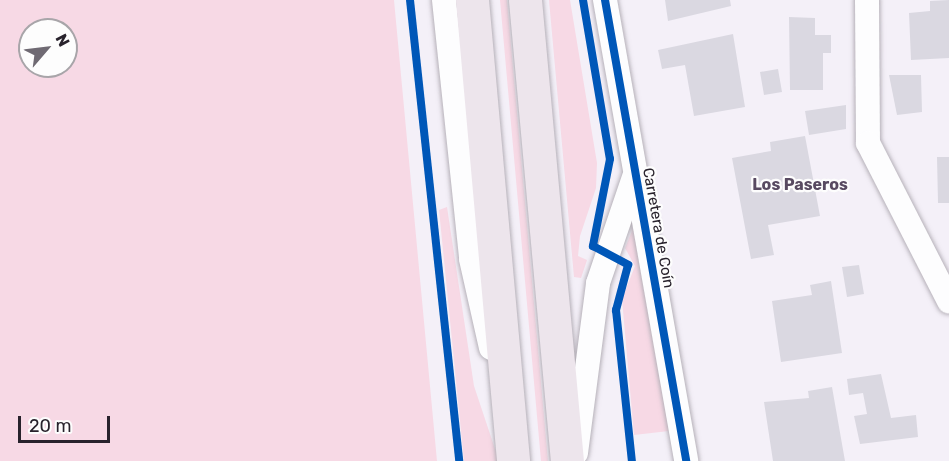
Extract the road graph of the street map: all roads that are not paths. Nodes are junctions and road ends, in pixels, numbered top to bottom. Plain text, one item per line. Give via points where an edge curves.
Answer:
1 (444, 0) edge
2 (472, 0) edge
3 (525, 0) edge
4 (605, 0) edge
5 (867, 0) edge
6 (634, 176) junction
7 (949, 301) edge
8 (511, 448) edge
9 (567, 461) edge
10 (575, 461) edge
11 (686, 461) edge

1 - 8 street via 471,259
2 - 8 main road
3 - 9 main road
4 - 6 street, Carretera de Coín
5 - 7 street via 868,143
6 - 10 street, Carretera de Coín via 598,283
6 - 11 street, Carretera de Coín

